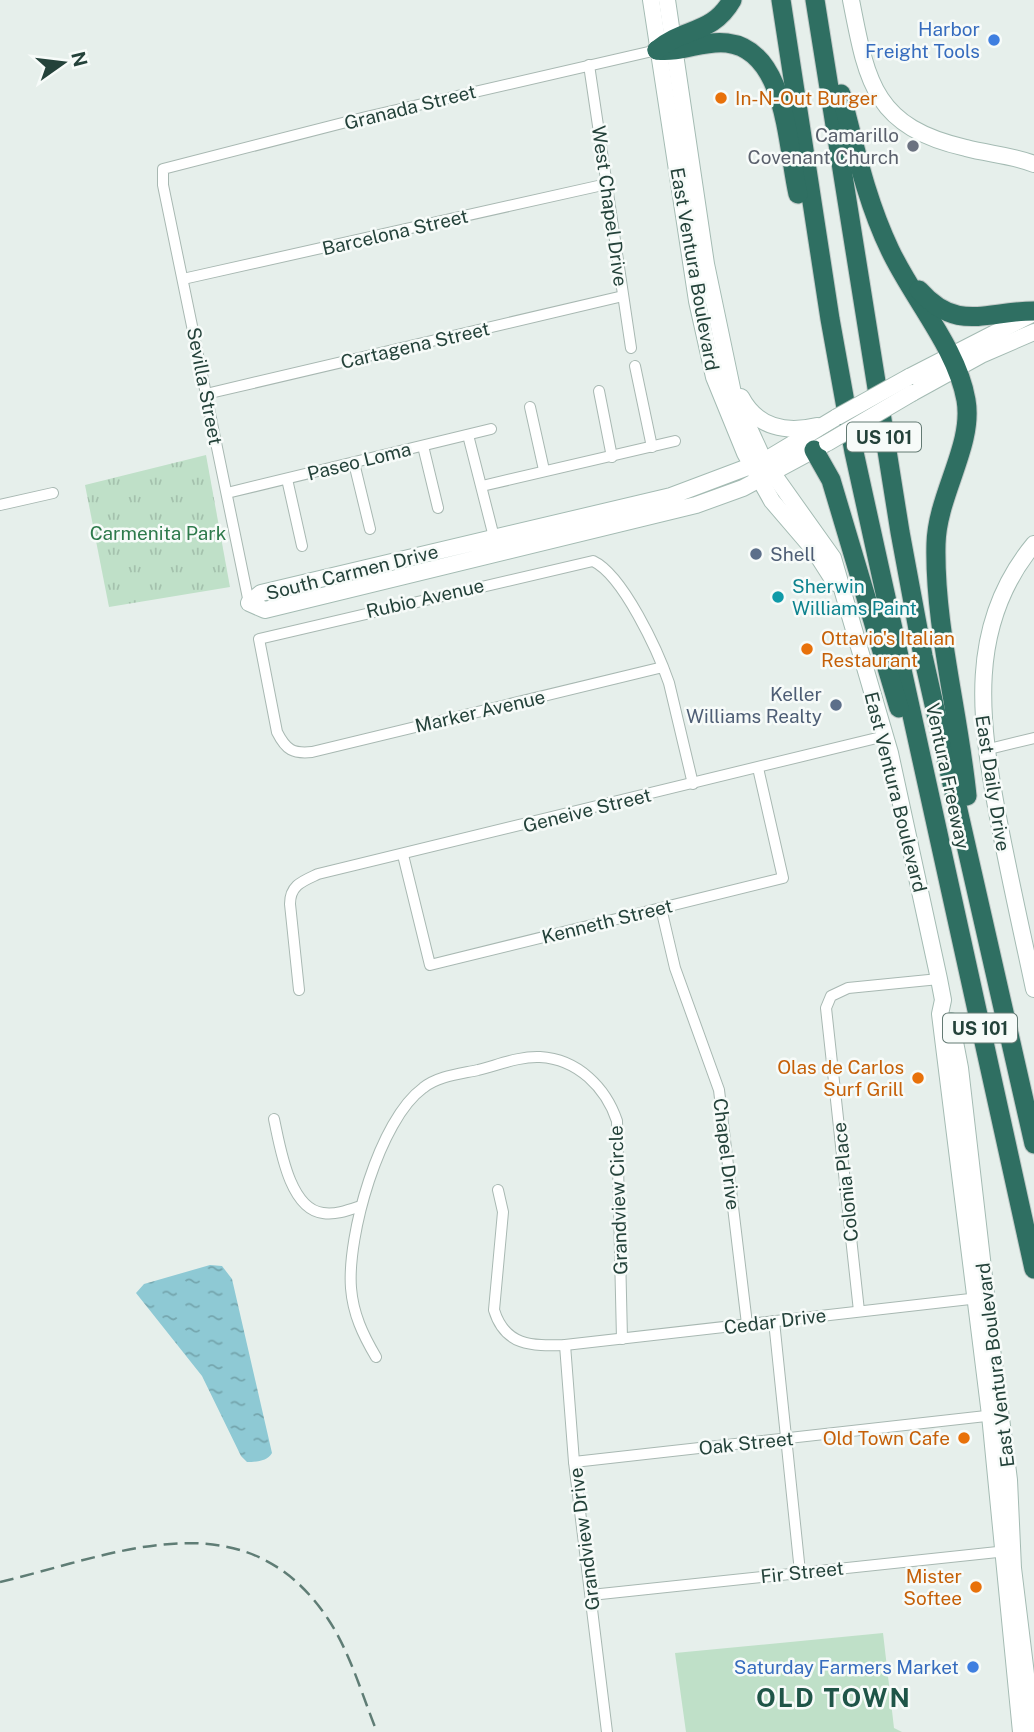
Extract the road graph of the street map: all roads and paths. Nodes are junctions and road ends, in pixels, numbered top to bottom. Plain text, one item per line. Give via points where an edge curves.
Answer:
1 (651, 0) edge
2 (667, 0) edge
3 (732, 0) edge
4 (781, 0) edge
5 (816, 0) edge
6 (851, 0) edge
7 (667, 46) junction
8 (589, 65) junction
9 (1034, 164) edge
10 (163, 169) joint
11 (607, 184) junction
12 (905, 276) junction
13 (183, 279) junction
14 (623, 296) junction
15 (1034, 312) edge
16 (830, 320) junction
17 (1034, 332) edge
18 (631, 348) dead end
19 (954, 361) junction
20 (725, 362) junction
21 (635, 366) dead end
22 (911, 385) junction
23 (599, 391) dead end
24 (206, 394) junction
25 (530, 407) dead end
26 (823, 425) junction
27 (491, 429) dead end
28 (468, 435) junction
29 (675, 442) dead end
30 (423, 446) junction
31 (820, 446) junction
32 (652, 447) junction
33 (612, 457) junction
34 (354, 463) junction
35 (544, 470) junction
36 (762, 470) junction
37 (287, 479) junction
38 (482, 486) junction
39 (53, 493) dead end
40 (227, 493) junction
41 (0, 505) edge
42 (438, 508) dead end
43 (370, 529) dead end
44 (494, 536) junction
45 (1034, 544) edge
46 (302, 546) dead end
47 (499, 554) junction
48 (249, 603) junction
49 (663, 667) junction
50 (885, 736) junction
51 (1034, 738) edge
52 (985, 750) junction
53 (296, 753) joint
54 (758, 768) junction
55 (693, 784) junction
56 (927, 788) junction
57 (402, 855) junction
58 (972, 870) junction
59 (661, 908) junction
60 (939, 979) junction
61 (1034, 989) edge
62 (299, 990) dead end
63 (274, 1119) dead end
64 (1034, 1144) edge
65 (498, 1190) dead end
66 (361, 1206) junction
67 (1034, 1269) edge
68 (981, 1297) junction
69 (859, 1311) junction
70 (774, 1321) junction
71 (747, 1324) junction
72 (622, 1339) junction
73 (565, 1345) junction
74 (376, 1357) dead end
75 (995, 1415) junction
76 (786, 1438) junction
77 (574, 1462) junction
78 (1007, 1551) junction
79 (800, 1573) junction
80 (591, 1595) junction
81 (607, 1732) edge
82 (1021, 1732) edge
83 (1033, 1732) edge

1 - 7 main road, East Ventura Boulevard
2 - 7 main road, East Ventura Boulevard
3 - 7 highway via 712,24
4 - 16 highway, Ventura Freeway / US 101
5 - 12 highway via 868,197
5 - 58 highway, Ventura Freeway / US 101 via 900,532
6 - 9 main road via 870,81 903,124 931,139
7 - 8 street, Granada Street
7 - 16 highway via 730,43 754,52 771,73
7 - 20 main road, East Ventura Boulevard
7 - 36 main road, East Ventura Boulevard via 697,301 718,387
8 - 10 street, Granada Street
8 - 11 street, West Chapel Drive
10 - 13 street, Sevilla Street
11 - 13 street, Barcelona Street
11 - 14 street, West Chapel Drive
12 - 15 highway via 953,316
12 - 19 highway
13 - 24 street, Sevilla Street
14 - 18 street, West Chapel Drive
14 - 24 street, Cartagena Street
15 - 19 main road
16 - 56 highway, Ventura Freeway / US 101
17 - 19 main road
19 - 22 main road
19 - 58 highway via 968,416 940,510 936,566 967,793
20 - 26 main road via 744,402 765,423 793,430
20 - 36 main road, East Ventura Boulevard
21 - 32 street
22 - 26 main road, bridge
22 - 31 main road, bridge
23 - 33 street
24 - 40 street, Sevilla Street
25 - 35 street
26 - 36 main road
27 - 28 street, Paseo Loma
28 - 30 street, Paseo Loma
28 - 38 street
29 - 32 street
30 - 34 street, Paseo Loma
30 - 42 street
31 - 36 main road
31 - 56 highway via 886,671
32 - 33 street
33 - 35 street
34 - 37 street, Paseo Loma
34 - 43 street
35 - 38 street
36 - 44 main road, South Carmen Drive
36 - 47 main road, South Carmen Drive via 663,514
36 - 50 main road, East Ventura Boulevard via 778,509 839,587
37 - 40 street, Paseo Loma
37 - 46 street
38 - 44 street
39 - 41 street
40 - 48 street, Sevilla Street
44 - 47 street
44 - 48 main road, South Carmen Drive via 261,593
45 - 52 main road, East Daily Drive via 1006,589 990,634 981,704
47 - 48 main road, South Carmen Drive via 265,610
49 - 53 street, Marker Avenue
49 - 53 street, Rubio Avenue via 626,597 593,561 259,639 277,732 283,745
49 - 55 street
50 - 54 street, Geneive Street
50 - 60 main road, East Ventura Boulevard
51 - 52 street
52 - 61 main road, East Daily Drive
54 - 55 street, Geneive Street
54 - 59 street, Kenneth Street via 783,878
55 - 57 street, Geneive Street
56 - 67 highway, Ventura Freeway / US 101
57 - 59 street, Kenneth Street via 430,965
57 - 62 street, Geneive Street via 299,882 290,904
58 - 64 highway, Ventura Freeway / US 101
59 - 71 street, Chapel Drive via 675,968 719,1090
60 - 68 main road, East Ventura Boulevard via 940,1014
60 - 69 street, Colonia Place via 848,988 831,996 826,1008
63 - 66 street via 289,1179 307,1205 324,1213
65 - 73 street, Cedar Drive via 503,1212 493,1300 499,1324 507,1335 527,1345
66 - 72 street, Grandview Circle via 390,1130 423,1088 439,1079 524,1058 548,1058 573,1067 606,1097 618,1130
66 - 74 street, Grandview Circle via 351,1289 357,1320
68 - 69 street, Cedar Drive
68 - 75 main road, East Ventura Boulevard
69 - 70 street, Cedar Drive
70 - 71 street, Cedar Drive
70 - 76 street
71 - 72 street, Cedar Drive
72 - 73 street, Cedar Drive
73 - 77 street, Grandview Drive
75 - 76 street, Oak Street
75 - 78 main road, East Ventura Boulevard
76 - 77 street, Oak Street
76 - 79 street
77 - 80 street, Grandview Drive
78 - 79 street, Fir Street
78 - 82 main road, East Ventura Boulevard
78 - 83 main road, East Ventura Boulevard
79 - 80 street, Fir Street
80 - 81 street, Grandview Drive

